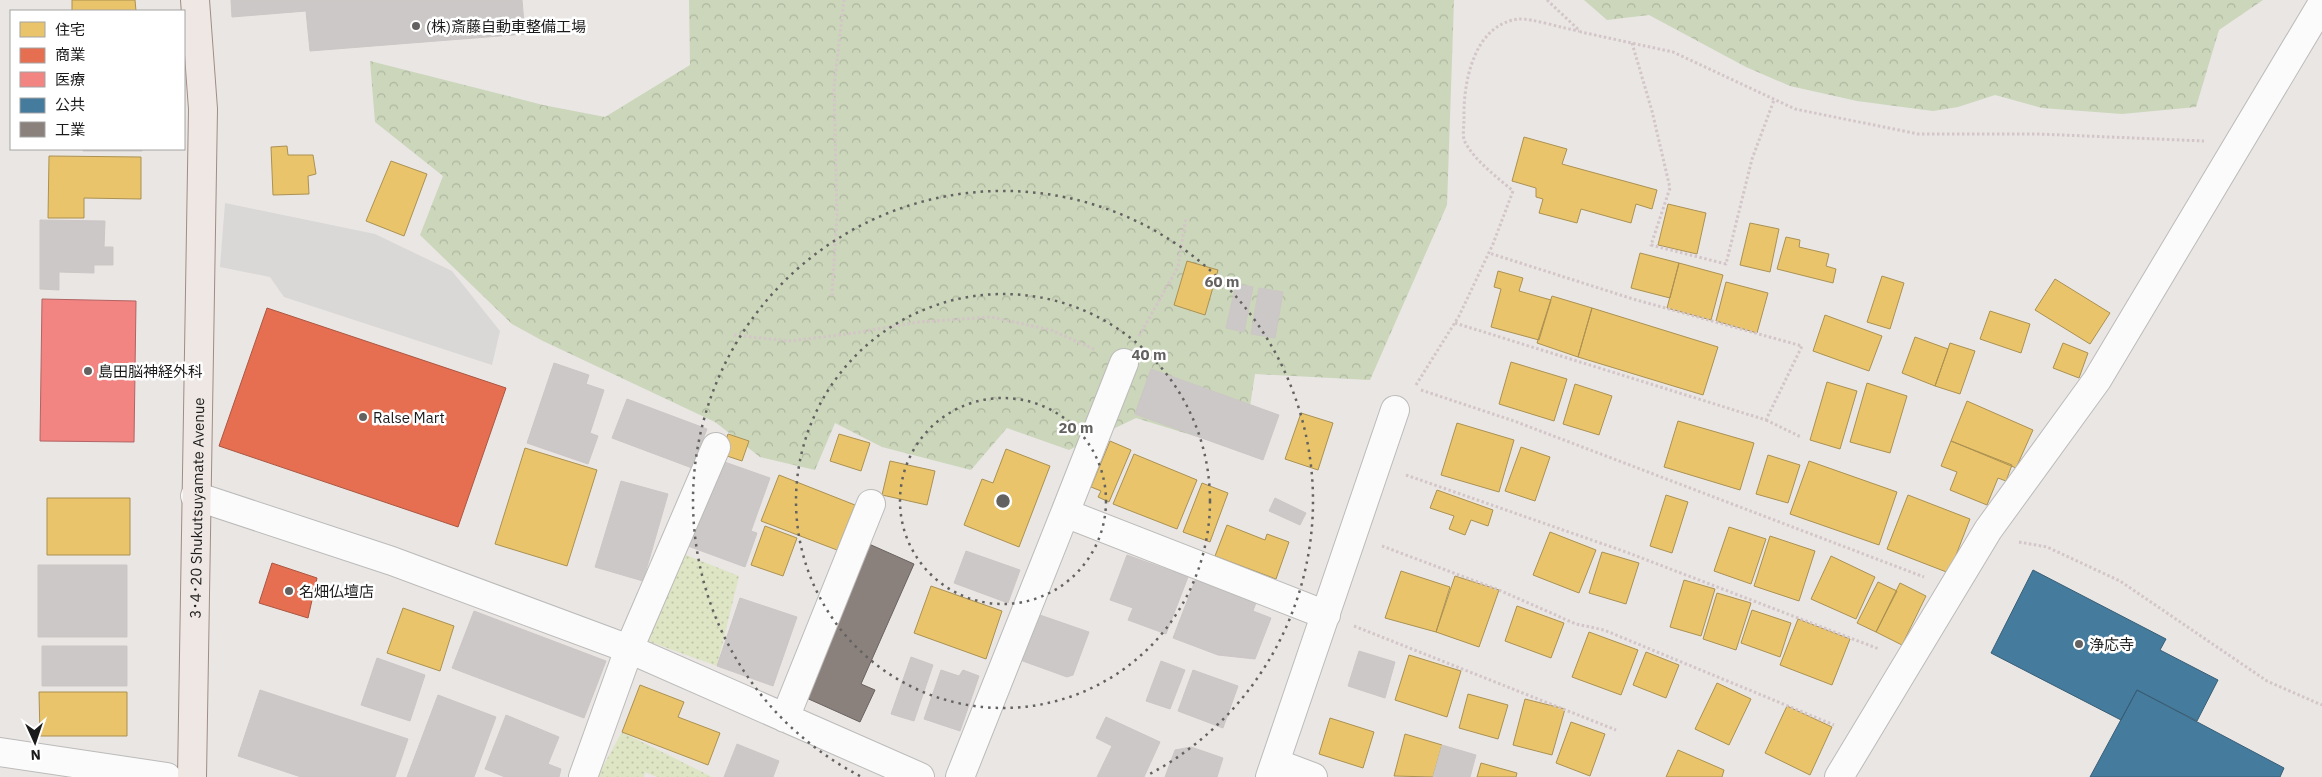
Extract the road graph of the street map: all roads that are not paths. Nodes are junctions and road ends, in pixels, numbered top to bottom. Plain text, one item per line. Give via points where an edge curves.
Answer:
1 (195, 0) edge
2 (2322, 4) edge
3 (1124, 362) road end
4 (1396, 410) dead end
5 (716, 447) dead end
6 (196, 496) junction
7 (871, 504) dead end
8 (1065, 513) junction
9 (1326, 615) junction
10 (629, 649) junction
11 (785, 718) junction
12 (0, 752) edge
13 (1273, 770) edge
14 (167, 777) edge
15 (192, 777) edge
16 (583, 777) edge
17 (920, 777) edge
18 (960, 777) edge
19 (1313, 777) edge
20 (1839, 777) edge

1 - 6 main road, 3･4･20 Shukutsuyamate Avenue via 203,109
2 - 20 street via 2097,380 1988,530
3 - 8 street
4 - 9 street
5 - 10 street
6 - 10 street via 392,561
6 - 15 main road, 3･4･20 Shukutsuyamate Avenue
7 - 11 street
8 - 9 street
8 - 18 street
9 - 13 street
10 - 11 street
10 - 16 street
11 - 17 street
12 - 14 street
13 - 19 street

